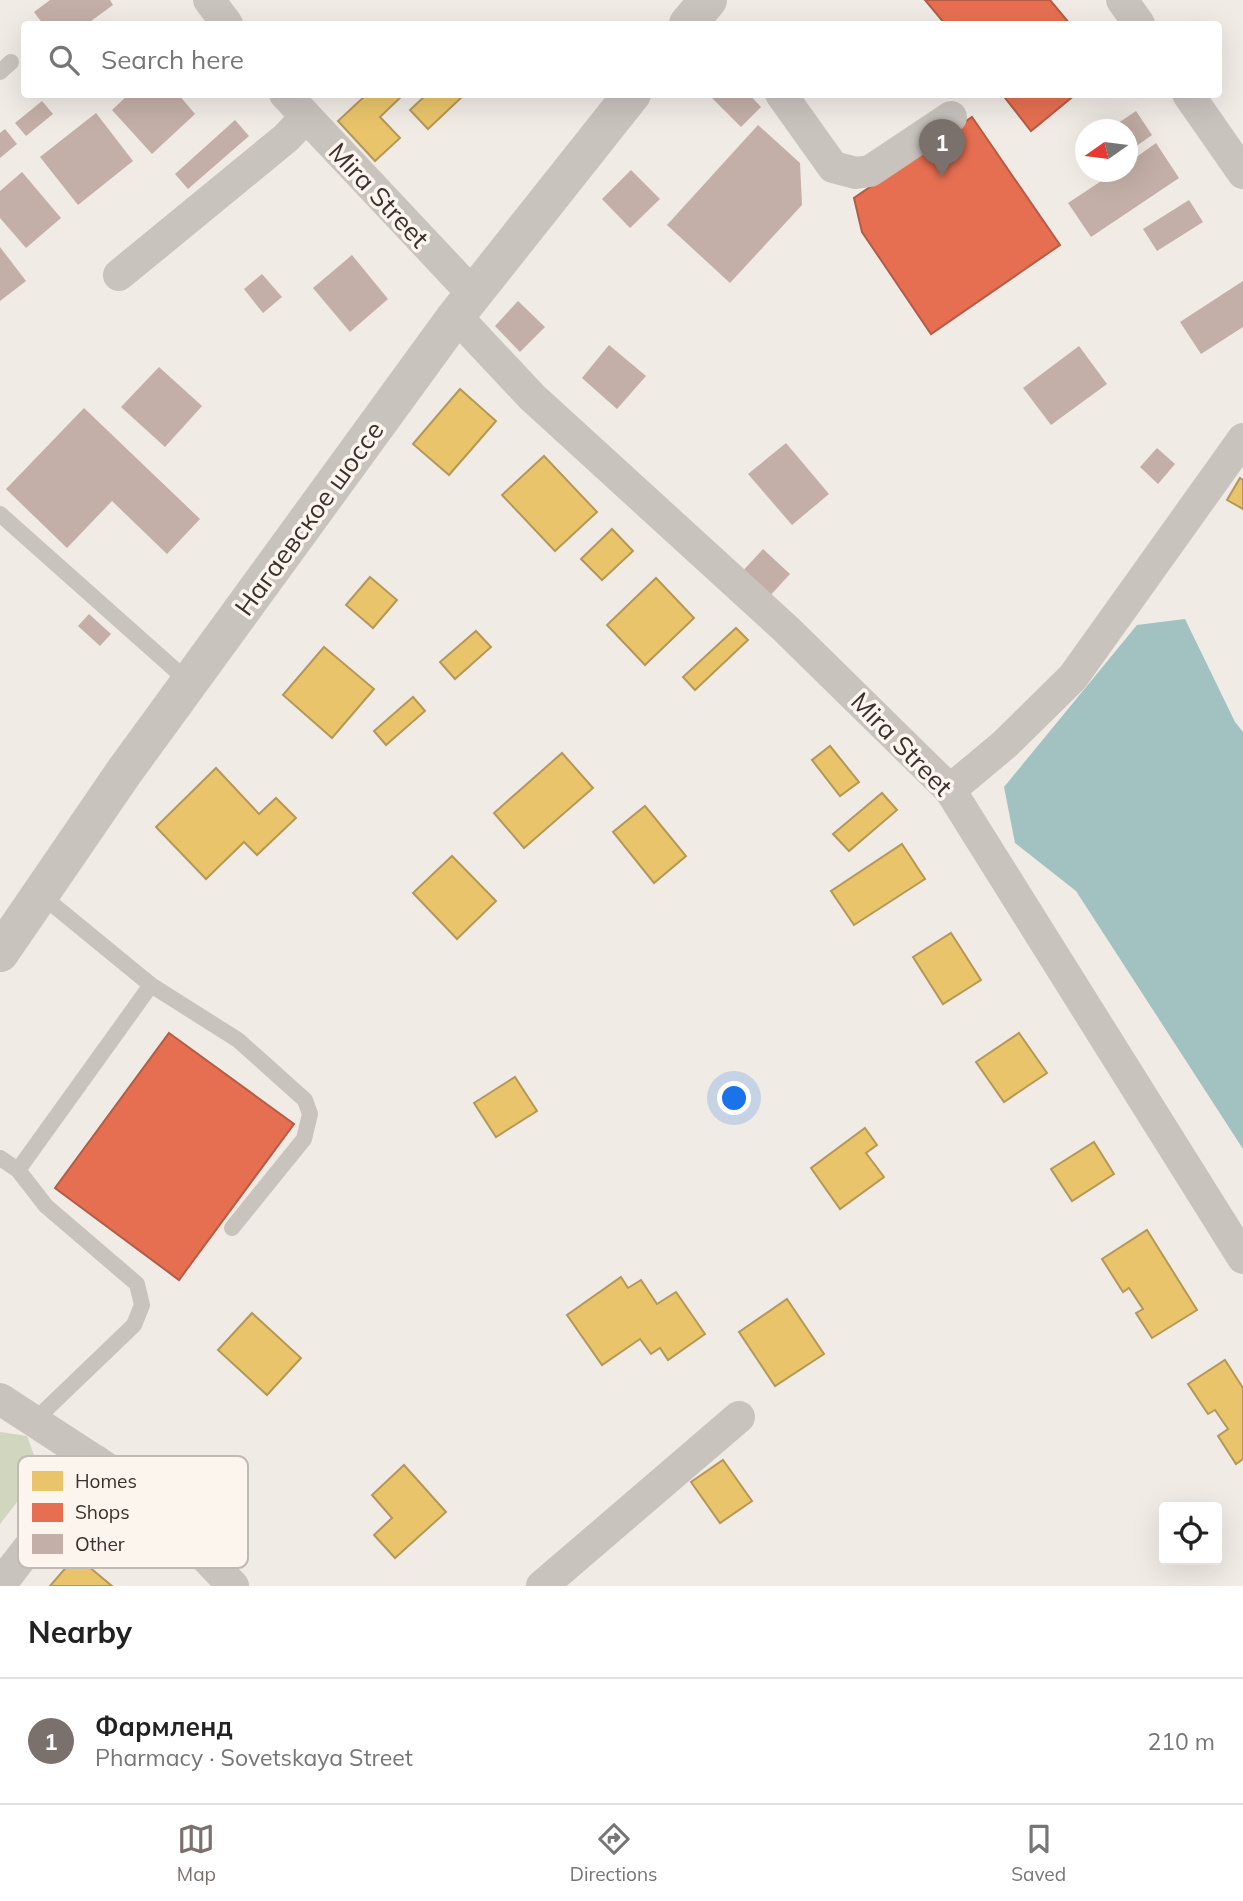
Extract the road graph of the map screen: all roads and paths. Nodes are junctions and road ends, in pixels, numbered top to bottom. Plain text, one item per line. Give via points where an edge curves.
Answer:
1 (209, 0) edge
2 (708, 0) edge
3 (1122, 0) edge
4 (225, 21) edge
5 (690, 21) edge
6 (1137, 21) edge
7 (629, 98) edge
8 (784, 98) edge
9 (1191, 98) edge
10 (296, 106) edge
11 (951, 117) dead end
12 (1243, 173) edge
13 (119, 275) dead end
14 (465, 305) junction
15 (1243, 439) edge
16 (0, 513) edge
17 (190, 682) junction
18 (950, 790) junction
19 (40, 894) junction
20 (0, 953) edge
21 (151, 985) junction
22 (0, 1158) edge
23 (18, 1170) junction
24 (232, 1228) dead end
25 (1243, 1258) edge
26 (0, 1399) edge
27 (739, 1417) dead end
28 (34, 1421) junction
29 (88, 1456) edge
30 (18, 1562) edge
31 (216, 1568) edge
32 (0, 1585) edge
33 (233, 1586) edge
34 (542, 1586) edge

1 - 4 street
2 - 5 street
3 - 6 street
7 - 14 street, Нагаевское шоссе
8 - 11 street via 833,167 856,173 870,171
9 - 12 street
10 - 13 street via 286,138
10 - 14 street, Mira Street
14 - 17 street, Нагаевское шоссе
14 - 18 street, Mira Street via 532,397 786,629
15 - 18 street via 1073,677
16 - 17 lane
17 - 19 street, Нагаевское шоссе
18 - 25 street, Mira Street
19 - 20 street, Нагаевское шоссе
19 - 21 lane
21 - 23 lane
21 - 24 lane via 238,1040 305,1100 310,1114 303,1139
22 - 23 lane
23 - 28 lane via 46,1206 137,1284 142,1305 135,1325
26 - 28 street
27 - 34 street
28 - 29 street
30 - 32 street
31 - 33 street

